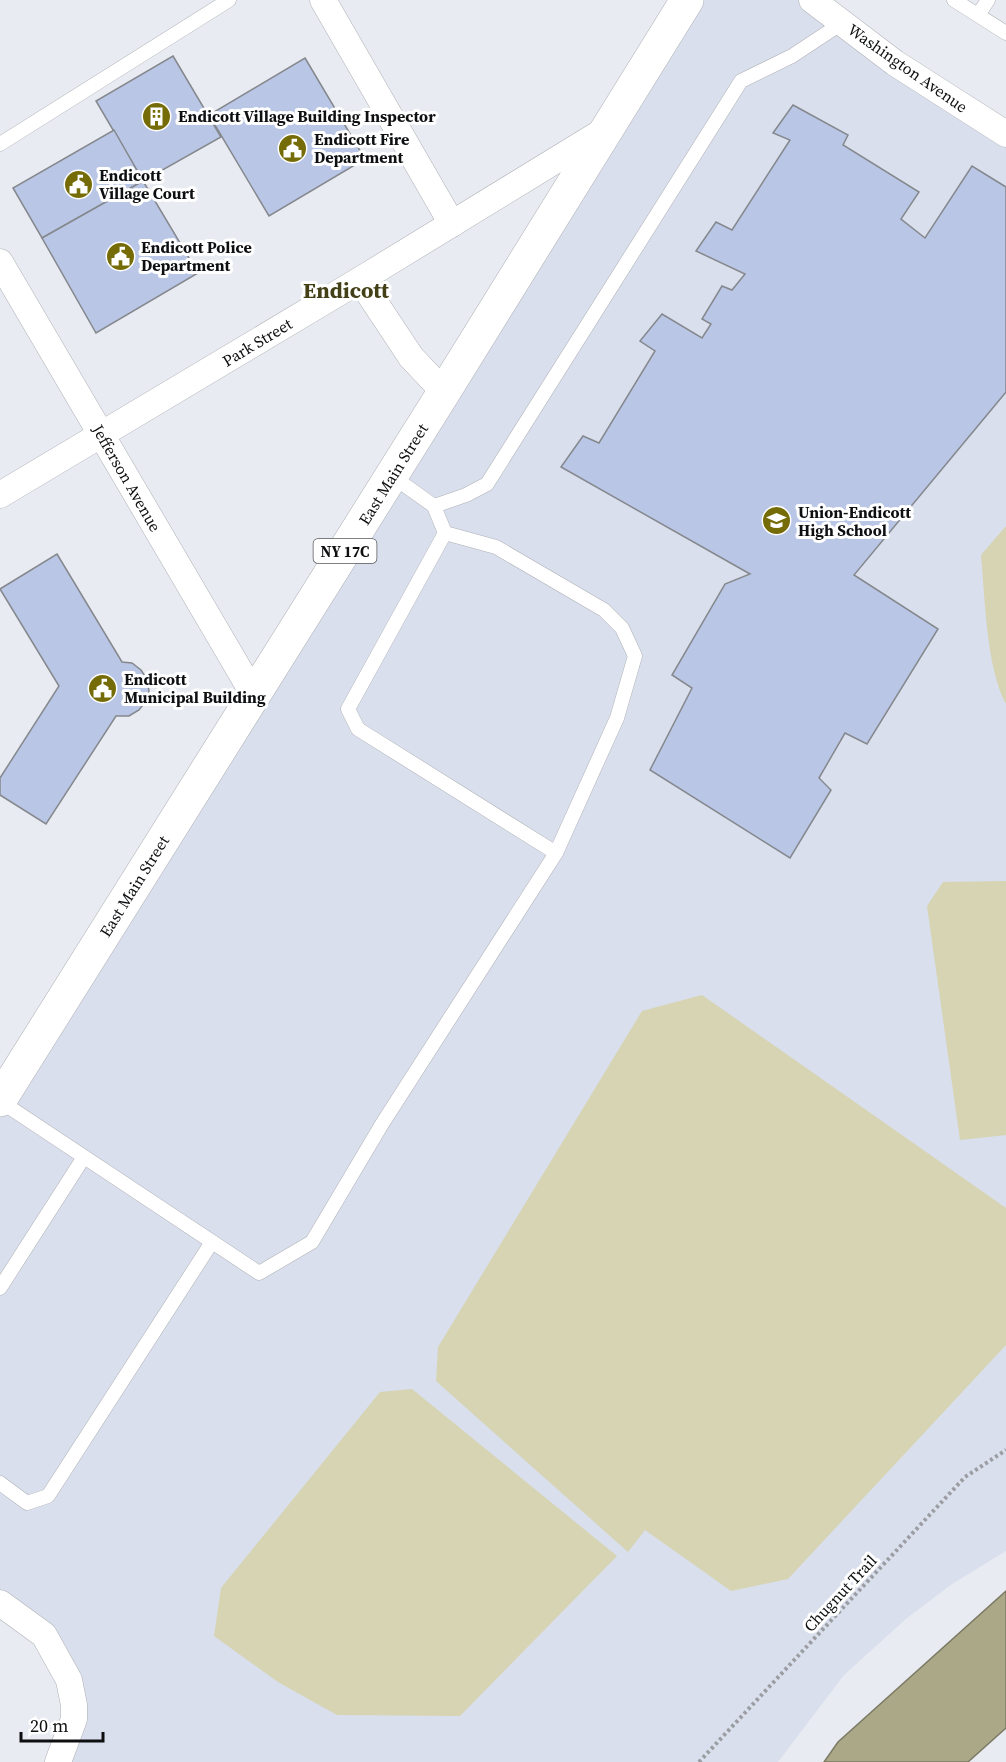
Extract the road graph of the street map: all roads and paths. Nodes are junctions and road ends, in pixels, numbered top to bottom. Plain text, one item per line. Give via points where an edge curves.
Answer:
1 (229, 0) edge
2 (323, 0) edge
3 (687, 0) edge
4 (812, 0) edge
5 (954, 0) edge
6 (988, 0) edge
7 (978, 15) junction
8 (842, 23) junction
9 (1006, 33) edge
10 (605, 130) junction
11 (1006, 134) edge
12 (0, 144) edge
13 (452, 224) junction
14 (0, 262) edge
15 (360, 280) junction
16 (444, 392) junction
17 (102, 435) junction
18 (392, 476) junction
19 (0, 495) edge
20 (434, 506) junction
21 (445, 533) junction
22 (254, 695) junction
23 (556, 853) junction
24 (0, 1100) edge
25 (84, 1157) junction
26 (212, 1242) junction
27 (0, 1288) edge
28 (1006, 1450) edge
29 (0, 1483) edge
30 (0, 1603) edge
31 (58, 1762) edge
32 (699, 1762) edge

1 - 12 lane
2 - 13 street
3 - 10 main road, East Main Street / NY 17C
4 - 8 street, Washington Avenue
5 - 7 lane
6 - 7 lane
7 - 9 lane
8 - 11 street, Washington Avenue via 895,63
8 - 20 lane via 792,56 741,81 487,484
10 - 13 street, Park Street
10 - 16 main road, East Main Street / NY 17C
13 - 15 street, Park Street
14 - 17 street, Jefferson Avenue
15 - 16 street via 411,357
15 - 17 street, Park Street
16 - 18 main road, East Main Street / NY 17C
17 - 19 street, Park Street
17 - 22 street, Jefferson Avenue
18 - 20 lane
18 - 22 main road, East Main Street / NY 17C
20 - 21 lane
21 - 23 lane via 496,547 604,610 622,628 635,656 616,718
21 - 23 lane via 348,709 357,729
22 - 24 main road, East Main Street / NY 17C
23 - 26 lane via 382,1124 312,1242 259,1274
24 - 25 lane
25 - 26 lane
25 - 27 lane
26 - 29 lane via 48,1496 27,1503
28 - 32 path, Chugnut Trail via 964,1477
30 - 31 street via 44,1635 69,1680 74,1719

